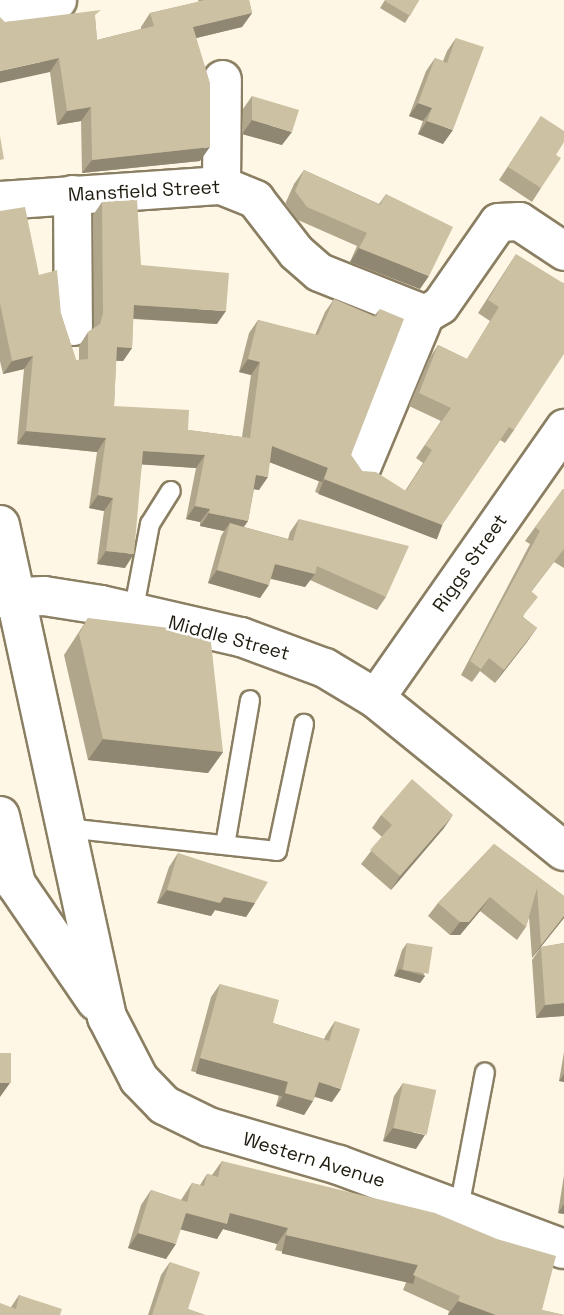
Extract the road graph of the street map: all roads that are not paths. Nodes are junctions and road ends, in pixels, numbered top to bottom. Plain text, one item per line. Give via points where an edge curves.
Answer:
1 (57, 0) edge
2 (0, 15) edge
3 (222, 79) dead end
4 (221, 185) junction
5 (72, 194) junction
6 (0, 200) edge
7 (564, 251) edge
8 (425, 314) junction
9 (73, 326) dead end
10 (564, 428) edge
11 (362, 465) edge
12 (171, 491) dead end
13 (0, 525) edge
14 (8, 597) edge
15 (133, 613) junction
16 (375, 698) junction
17 (250, 700) dead end
18 (304, 724) dead end
19 (0, 816) edge
20 (66, 828) junction
21 (225, 845) junction
22 (564, 851) edge
23 (107, 1017) junction
24 (485, 1072) dead end
25 (459, 1208) junction
26 (564, 1249) edge

1 - 2 street
3 - 4 street
4 - 5 street, Mansfield Street
4 - 8 street, Mansfield Street via 255,199 296,252 318,272
5 - 6 street, Mansfield Street
5 - 9 street
7 - 8 street via 519,221 502,220 489,230 440,305
8 - 11 street
10 - 16 street, Riggs Street
12 - 15 lane via 150,524
13 - 14 main road, Western Avenue
14 - 15 main road, Middle Street via 64,598
14 - 20 main road, Western Avenue
15 - 16 main road, Middle Street via 285,651
16 - 22 main road, Middle Street
17 - 21 lane
18 - 21 lane via 277,851
19 - 23 main road, Western Avenue via 16,884
20 - 21 lane
20 - 23 main road, Western Avenue
23 - 25 main road, Western Avenue via 139,1079 181,1115
24 - 25 lane
25 - 26 main road, Western Avenue

